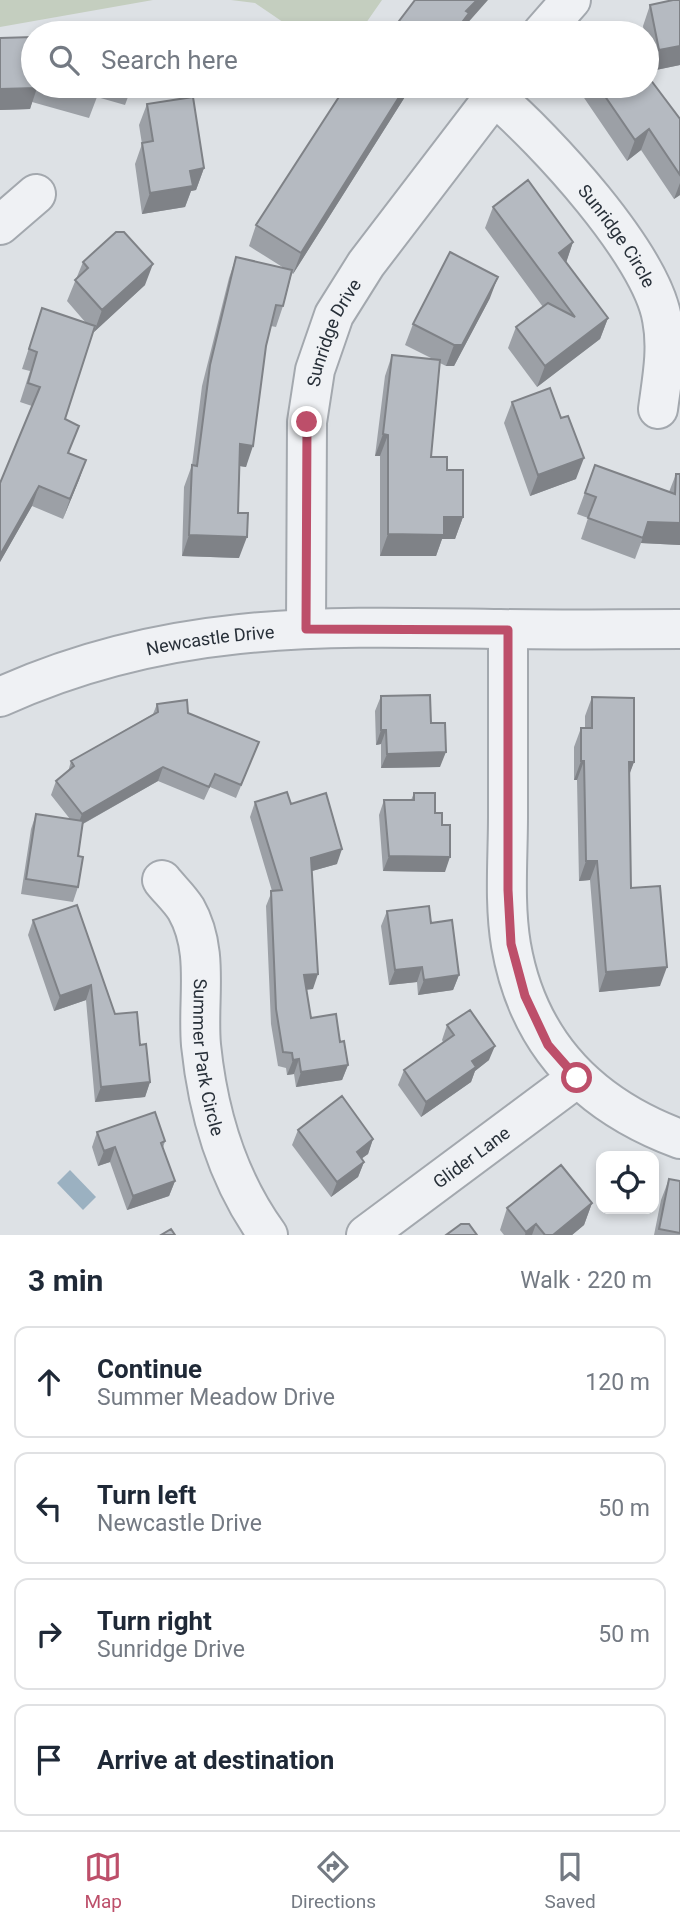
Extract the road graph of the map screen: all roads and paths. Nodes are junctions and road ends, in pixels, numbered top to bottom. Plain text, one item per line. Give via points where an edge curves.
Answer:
1 (571, 0) edge
2 (553, 21) edge
3 (493, 98) edge
4 (504, 98) edge
5 (36, 194) dead end
6 (0, 225) edge
7 (658, 409) dead end
8 (306, 629) junction
9 (680, 629) edge
10 (508, 630) junction
11 (0, 697) edge
12 (162, 880) dead end
13 (577, 1078) junction
14 (680, 1139) edge
15 (268, 1235) edge
16 (366, 1235) edge

1 - 2 street
3 - 8 street, Sunridge Drive via 366,264 334,315 315,370 307,422
4 - 7 street, Sunridge Circle via 632,250 651,280 666,348
5 - 6 street
8 - 10 street, Newcastle Drive
8 - 11 street, Newcastle Drive via 211,635 136,649 62,671
9 - 10 street, Newcastle Drive
10 - 13 street via 511,944 525,996 548,1045
12 - 15 street, Summer Park Circle via 186,909 201,951 201,1044 211,1108 230,1169
13 - 14 street via 603,1102 649,1128
13 - 16 street, Glider Lane

